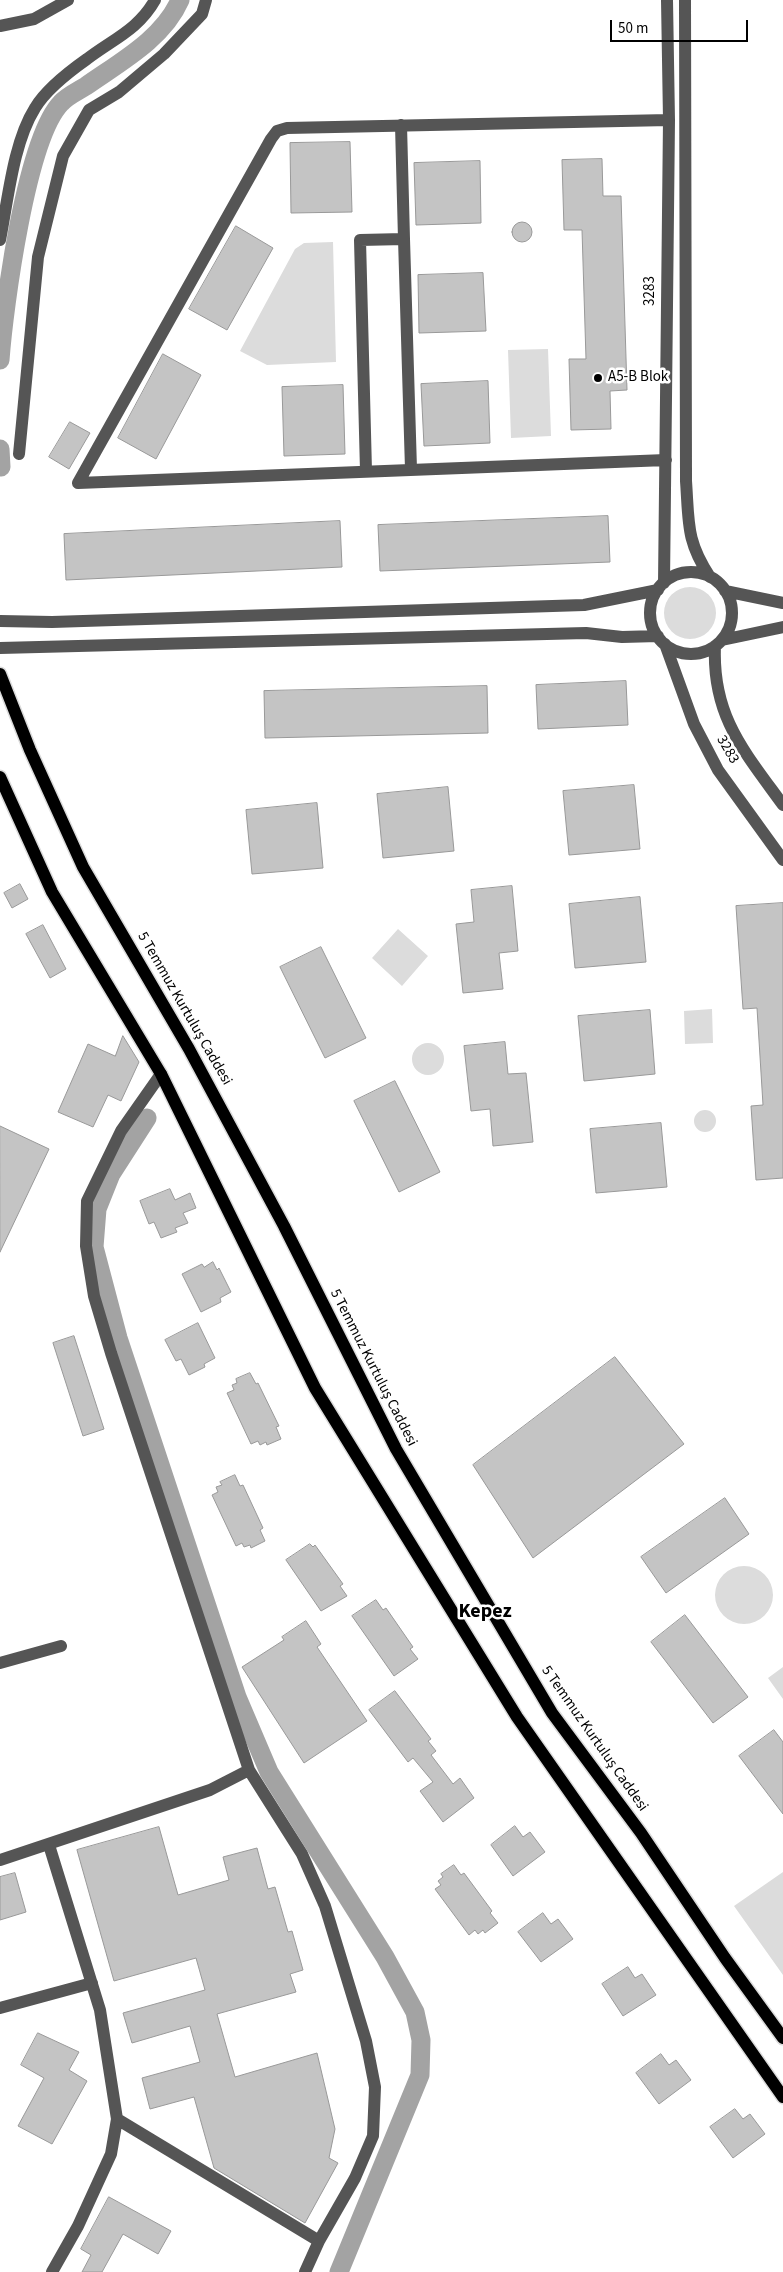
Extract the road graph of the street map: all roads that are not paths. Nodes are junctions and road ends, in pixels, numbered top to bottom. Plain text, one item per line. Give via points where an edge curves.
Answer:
1 (68, 0) edge
2 (155, 0) edge
3 (206, 0) edge
4 (667, 0) edge
5 (685, 0) edge
6 (0, 26) edge
7 (669, 120) junction
8 (401, 126) junction
9 (404, 239) junction
10 (0, 240) edge
11 (19, 454) dead end
12 (666, 460) junction
13 (411, 469) junction
14 (366, 471) junction
15 (710, 577) junction
16 (661, 586) junction
17 (725, 590) junction
18 (783, 603) edge
19 (0, 621) edge
20 (783, 627) edge
21 (661, 640) junction
22 (719, 643) junction
23 (0, 648) edge
24 (0, 674) edge
25 (1, 780) edge
26 (783, 805) edge
27 (783, 860) edge
28 (161, 1074) junction
29 (61, 1646) dead end
30 (0, 1663) edge
31 (249, 1770) junction
32 (49, 1845) junction
33 (0, 1860) edge
34 (92, 1983) junction
35 (0, 2008) edge
36 (783, 2038) edge
37 (783, 2097) edge
38 (118, 2120) junction
39 (319, 2241) junction
40 (52, 2272) edge
41 (305, 2272) edge

1 - 6 street via 34,18
2 - 10 street via 136,24 65,76 35,108 20,142
3 - 11 street via 202,14 164,54 119,92 89,110 62,156 38,257
4 - 7 street, 3283
5 - 15 street via 686,481 689,536
7 - 8 street
7 - 12 street, 3283
8 - 9 street
8 - 14 street via 287,128 277,132 78,483
9 - 13 street
9 - 14 street via 360,240
12 - 13 street
12 - 16 street, 3283
13 - 14 street
15 - 16 street via 682,573
15 - 17 street
16 - 19 street via 584,605 62,622
16 - 21 street via 651,608 653,628
17 - 18 street
17 - 22 street via 732,610 728,631
20 - 22 street
21 - 22 street via 672,649 690,654 708,650
21 - 23 street via 586,633
21 - 27 street, 3283 via 694,724 718,770
22 - 26 street, 3283 via 714,672 724,711 742,748
24 - 36 main road, 5 Temmuz Kurtuluş Caddesi via 83,867 189,1048 284,1226 396,1449 552,1713 641,1833
25 - 28 main road via 52,892
28 - 31 street via 121,1130 87,1201 86,1246 94,1296 108,1344
28 - 37 main road via 326,1404 518,1717
29 - 30 street
31 - 32 street via 210,1790
31 - 39 street via 302,1854 325,1906 366,2041 375,2087 373,2136 355,2178
32 - 33 street
32 - 34 street
34 - 35 street
34 - 38 street via 100,2010
38 - 39 street
38 - 40 street via 111,2154 78,2226
39 - 41 street

